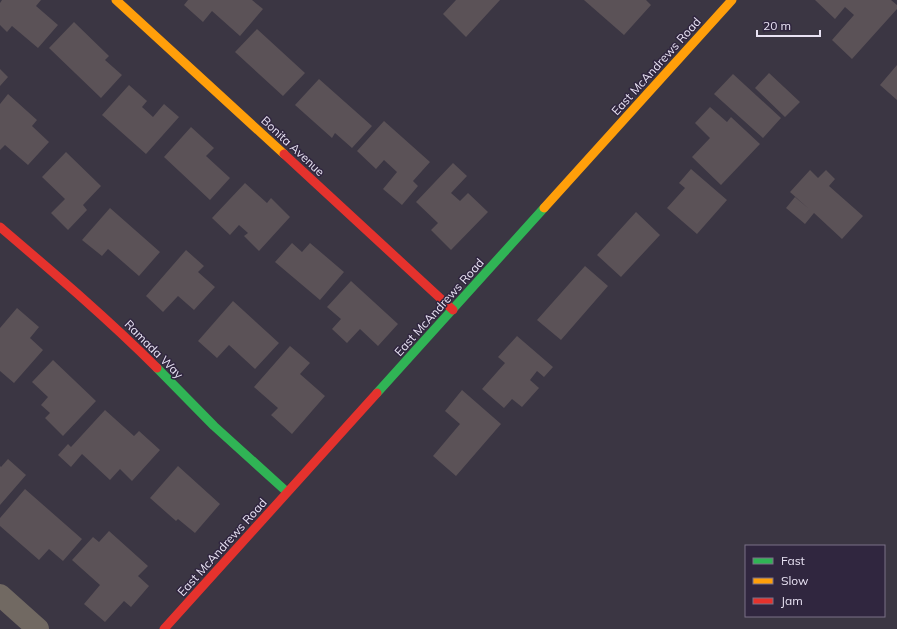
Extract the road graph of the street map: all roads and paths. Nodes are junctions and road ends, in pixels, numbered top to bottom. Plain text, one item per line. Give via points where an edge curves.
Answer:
1 (116, 0) edge
2 (732, 0) edge
3 (0, 227) edge
4 (452, 310) junction
5 (288, 492) junction
6 (0, 595) edge
7 (38, 629) edge
8 (164, 629) edge

1 - 4 main road, Bonita Avenue
2 - 4 main road, East McAndrews Road
3 - 5 main road, Ramada Way via 133,344 214,426
4 - 5 main road, East McAndrews Road
5 - 8 main road, East McAndrews Road
6 - 7 street

